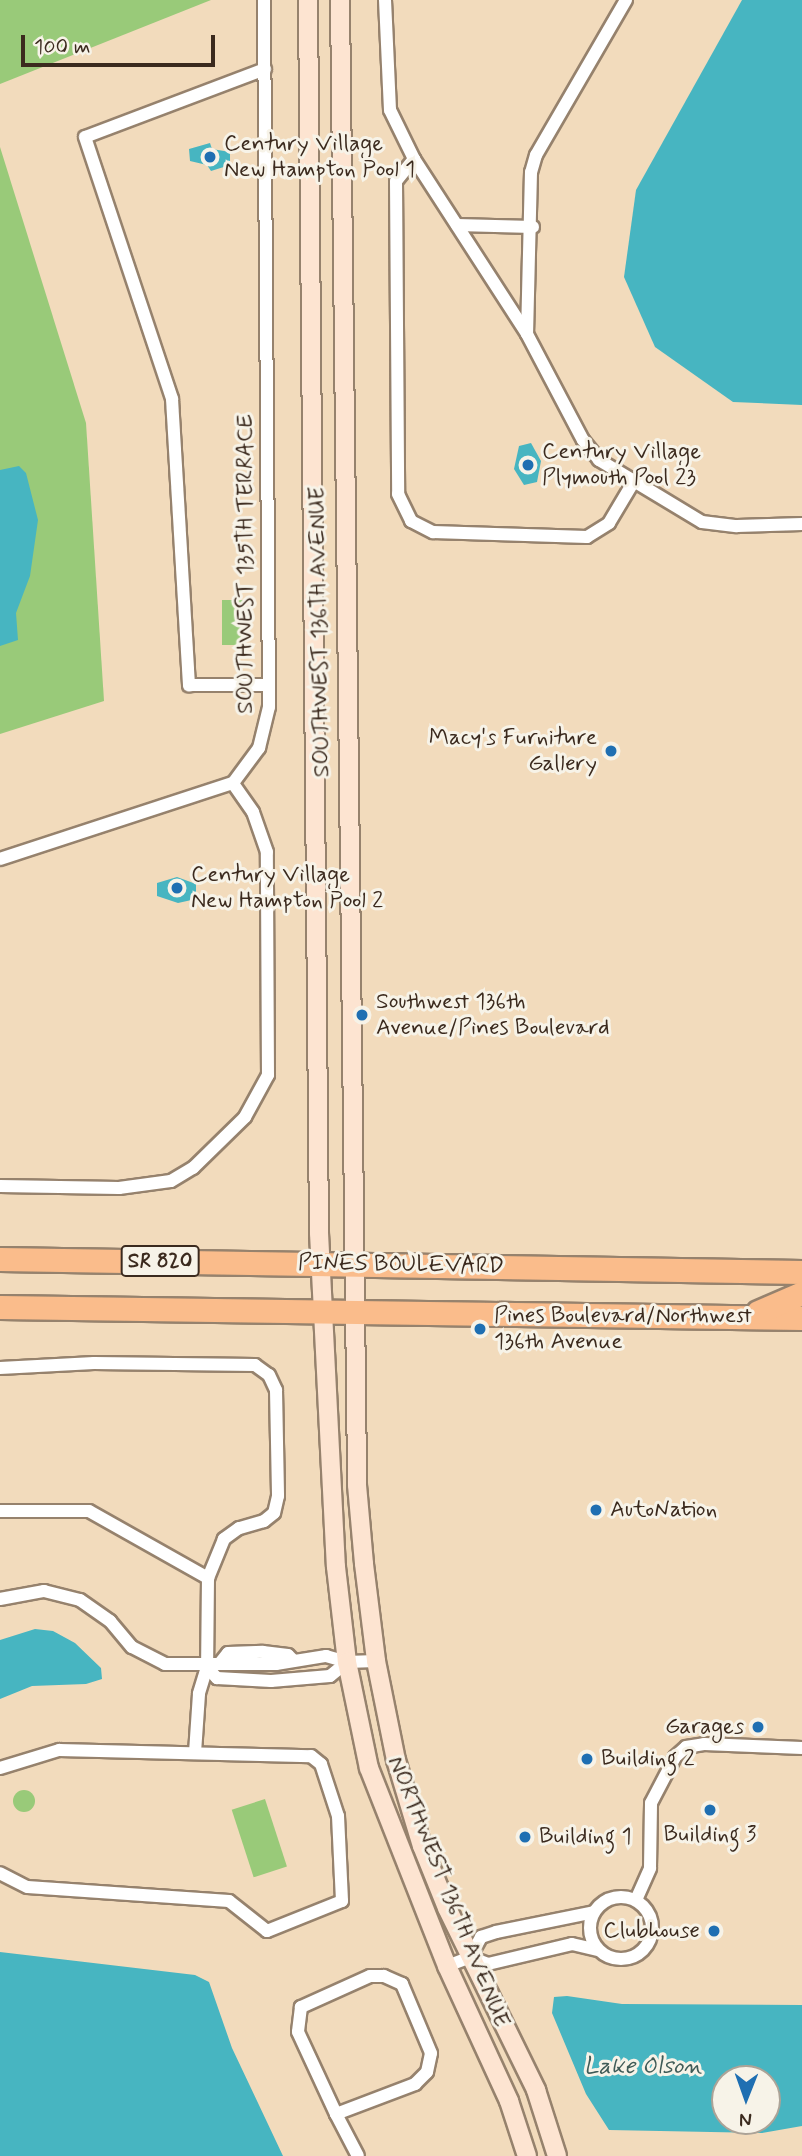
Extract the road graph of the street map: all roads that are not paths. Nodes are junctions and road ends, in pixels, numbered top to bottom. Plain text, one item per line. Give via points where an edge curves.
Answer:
1 (264, 0) edge
2 (308, 0) edge
3 (340, 0) edge
4 (385, 0) edge
5 (626, 0) edge
6 (265, 69) junction
7 (414, 159) junction
8 (457, 225) junction
9 (533, 227) junction
10 (527, 334) junction
11 (634, 481) junction
12 (802, 524) edge
13 (269, 685) junction
14 (233, 783) junction
15 (0, 859) edge
16 (0, 1186) edge
17 (0, 1259) edge
18 (320, 1263) junction
19 (354, 1264) junction
20 (802, 1272) edge
21 (802, 1293) edge
22 (0, 1307) edge
23 (322, 1310) junction
24 (355, 1310) junction
25 (746, 1317) junction
26 (802, 1318) edge
27 (0, 1368) edge
28 (0, 1511) edge
29 (208, 1578) junction
30 (0, 1599) edge
31 (294, 1661) junction
32 (376, 1661) junction
33 (347, 1662) junction
34 (220, 1663) junction
35 (248, 1664) junction
36 (207, 1667) junction
37 (249, 1681) junction
38 (802, 1748) edge
39 (195, 1752) junction
40 (0, 1768) edge
41 (0, 1873) edge
42 (636, 1900) junction
43 (594, 1912) junction
44 (603, 1954) junction
45 (470, 1957) junction
46 (447, 1966) junction
47 (336, 2114) junction
48 (358, 2156) edge
49 (527, 2156) edge
50 (557, 2156) edge

1 - 6 street, SOUTHWEST 135TH TERRACE
2 - 18 street, SOUTHWEST 136TH AVENUE
3 - 19 street, SOUTHWEST 136TH AVENUE
4 - 7 street via 390,110
5 - 9 street via 536,155 531,172
6 - 13 street, SOUTHWEST 135TH TERRACE
6 - 13 street via 85,137 172,399 189,685
7 - 8 street
7 - 11 street via 396,181 398,494 411,521 433,532 596,536
8 - 9 street
8 - 10 street
9 - 10 street
10 - 11 street via 583,440 599,460
11 - 12 street via 702,522
13 - 14 street, SOUTHWEST 135TH TERRACE via 264,736
14 - 15 street
14 - 16 street via 253,812 267,852 268,1076 245,1116 182,1177 159,1185
17 - 18 highway, PINES BOULEVARD / SR 820
18 - 19 highway, PINES BOULEVARD / SR 820
18 - 23 street, NORTHWEST 136TH AVENUE
19 - 20 highway, PINES BOULEVARD / SR 820
19 - 24 street, NORTHWEST 136TH AVENUE
21 - 25 highway
22 - 23 highway, PINES BOULEVARD / SR 820
23 - 24 highway, PINES BOULEVARD / SR 820
23 - 33 street, NORTHWEST 136TH AVENUE via 328,1486
24 - 25 highway, PINES BOULEVARD / SR 820
24 - 32 street, NORTHWEST 136TH AVENUE via 357,1485
25 - 26 highway, PINES BOULEVARD / SR 820
27 - 29 street via 94,1363 255,1365 269,1375 276,1390 278,1496 274,1513 224,1539
28 - 29 street via 89,1511
29 - 36 street
30 - 36 street via 44,1591 80,1601 110,1621 132,1647 165,1664
31 - 33 street via 326,1656
31 - 34 street via 288,1655 263,1652 228,1653
31 - 35 street
32 - 33 street
32 - 45 street, NORTHWEST 136TH AVENUE via 396,1760 422,1846
33 - 37 street via 330,1676
33 - 46 street, NORTHWEST 136TH AVENUE via 369,1768
34 - 35 street
34 - 36 street
35 - 37 street
36 - 37 street via 217,1678
36 - 39 street via 199,1694
38 - 42 street via 704,1744 686,1747 675,1757 651,1803 650,1868
39 - 40 street via 59,1750
39 - 41 street via 311,1756 321,1764 338,1816 342,1901 267,1931 229,1901 27,1887
42 - 43 street via 615,1897
42 - 44 street via 653,1924 648,1944 622,1960
43 - 44 street via 591,1937
43 - 45 street via 488,1934 481,1937
44 - 45 street via 585,1944 572,1944 488,1964
45 - 46 street
45 - 50 street, NORTHWEST 136TH AVENUE via 536,2090
46 - 49 street, NORTHWEST 136TH AVENUE via 509,2101
47 - 47 street via 415,2084 427,2072 431,2053 402,1984 384,1976 370,1976 301,2007 298,2032
47 - 48 street

